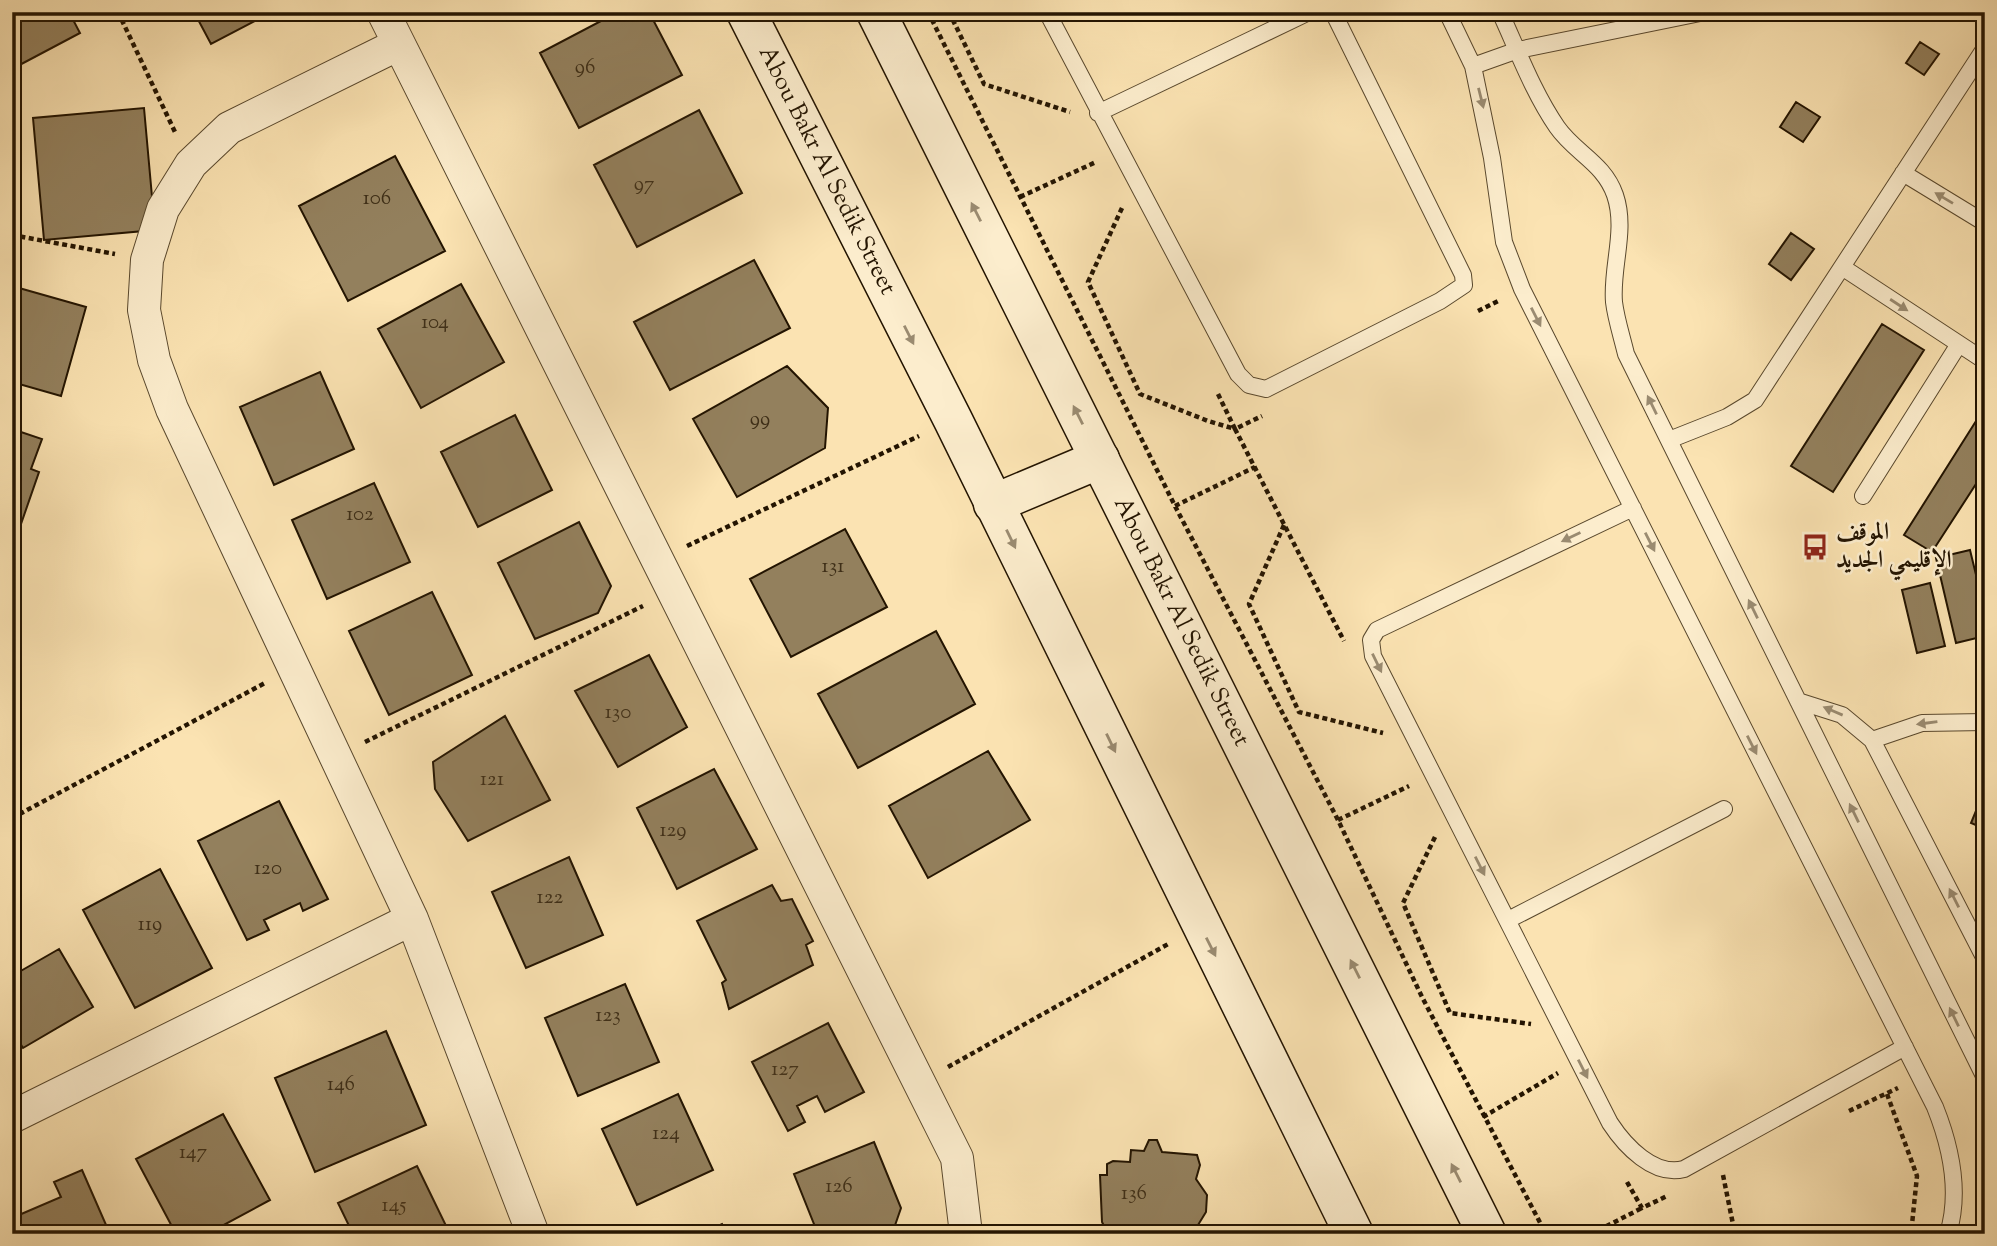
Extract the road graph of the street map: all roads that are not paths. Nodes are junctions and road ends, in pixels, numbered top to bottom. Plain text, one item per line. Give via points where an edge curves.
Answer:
1 (383, 12) edge
2 (746, 12) edge
3 (876, 12) edge
4 (1047, 12) edge
5 (1308, 12) edge
6 (1334, 12) edge
7 (1447, 12) edge
8 (1500, 12) edge
9 (1705, 12) edge
10 (399, 44) junction
11 (1985, 48) edge
12 (1518, 50) junction
13 (1473, 66) junction
14 (1098, 113) junction
15 (1903, 173) junction
16 (1985, 223) edge
17 (1842, 267) junction
18 (1959, 344) junction
19 (1985, 361) edge
20 (1669, 440) junction
21 (1100, 459) junction
22 (1863, 496) dead end
23 (993, 503) junction
24 (1633, 508) junction
25 (1798, 701) junction
26 (1985, 722) edge
27 (1872, 740) junction
28 (1724, 809) dead end
29 (412, 919) junction
30 (1508, 920) junction
31 (1985, 959) edge
32 (1905, 1047) junction
33 (1985, 1078) edge
34 (12, 1117) edge
35 (533, 1234) edge
36 (966, 1234) edge
37 (1354, 1234) edge
38 (1487, 1234) edge
39 (1948, 1234) edge

1 - 10 street
2 -> 23 main road, Abou Bakr Al Sedik Street
21 -> 3 main road, Abou Bakr Al Sedik Street
4 - 14 lane
5 - 14 lane
6 - 14 lane via 1464,285 1276,387 1257,388 1238,374
7 - 13 lane
8 - 12 lane
9 - 12 lane
10 - 29 street via 229,128 191,164 163,209 146,260 144,310 153,360 172,409
10 - 36 street via 957,1158
11 - 15 lane
12 - 13 lane
20 -> 12 lane via 1626,354 1619,327 1614,300 1619,217 1615,197 1596,162 1564,136 1550,117
13 -> 24 lane via 1504,242 1522,289
16 -> 15 lane
15 - 17 lane
17 -> 18 lane
17 - 20 lane via 1755,400
18 - 19 lane
18 - 22 lane
25 -> 20 lane
21 - 23 main road
38 -> 21 main road, Abou Bakr Al Sedik Street
23 -> 37 main road, Abou Bakr Al Sedik Street
24 -> 30 lane via 1377,629 1371,640 1373,656
24 -> 32 lane
27 -> 25 lane via 1842,715
33 -> 25 lane
26 -> 27 lane via 1922,723
31 -> 27 lane
28 - 30 lane
29 - 34 street
29 - 35 street
30 -> 32 lane via 1610,1122 1627,1146 1665,1170 1685,1169
32 - 39 lane via 1947,1136 1954,1197

